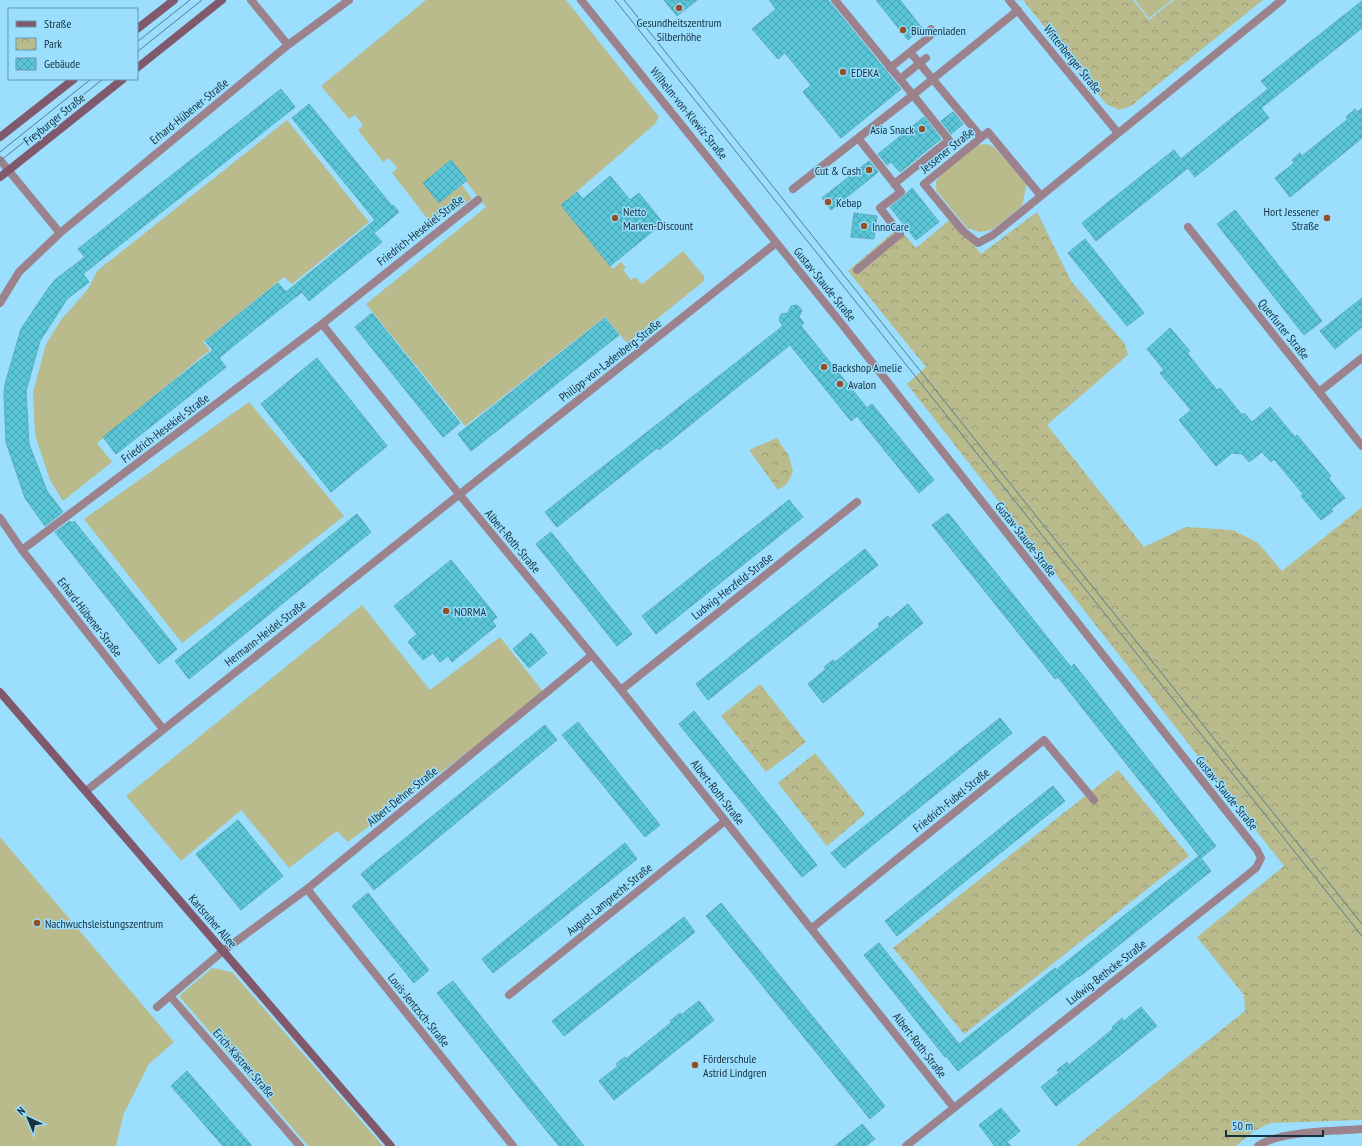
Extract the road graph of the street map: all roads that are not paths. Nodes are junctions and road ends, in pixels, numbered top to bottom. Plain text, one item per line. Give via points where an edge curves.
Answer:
1 (174, 0) edge
2 (222, 0) edge
3 (252, 0) edge
4 (349, 0) edge
5 (582, 0) edge
6 (835, 0) edge
7 (1010, 0) edge
8 (1282, 0) edge
9 (1018, 10) junction
10 (138, 28) edge
11 (931, 29) dead end
12 (288, 45) junction
13 (910, 52) junction
14 (923, 60) junction
15 (138, 67) edge
16 (890, 68) junction
17 (934, 78) junction
18 (900, 79) junction
19 (73, 80) edge
20 (122, 80) edge
21 (913, 95) junction
22 (1118, 133) junction
23 (0, 137) edge
24 (858, 138) junction
25 (981, 138) junction
26 (0, 160) edge
27 (8, 170) junction
28 (0, 177) edge
29 (894, 184) junction
30 (793, 189) dead end
31 (1041, 196) junction
32 (478, 200) dead end
33 (1188, 227) dead end
34 (60, 233) junction
35 (776, 243) junction
36 (857, 270) dead end
37 (0, 303) edge
38 (322, 324) junction
39 (1362, 358) edge
40 (1319, 392) junction
41 (1362, 446) edge
42 (458, 494) junction
43 (857, 502) dead end
44 (0, 518) edge
45 (22, 550) junction
46 (592, 655) junction
47 (621, 690) junction
48 (0, 692) edge
49 (0, 700) edge
50 (17, 713) junction
51 (163, 729) junction
52 (86, 791) junction
53 (1094, 800) dead end
54 (725, 821) junction
55 (1257, 850) joint
56 (307, 888) junction
57 (812, 928) junction
58 (223, 951) junction
59 (509, 995) dead end
60 (170, 996) junction
61 (157, 1007) dead end
62 (954, 1108) junction
63 (1362, 1129) edge
64 (300, 1146) edge
65 (391, 1146) edge
66 (513, 1146) edge
67 (906, 1146) edge
68 (1258, 1146) edge

1 - 10 street
2 - 15 street
3 - 12 street
4 - 12 street
5 - 35 street, Wilhelm-von-Klewiz-Straße
6 - 16 street
7 - 9 street, Wittenberger Straße
8 - 22 street, Jessener Straße
9 - 17 street
9 - 22 street, Wittenberger Straße
11 - 13 street via 930,36
12 - 34 street, Erhard-Hübener-Straße
13 - 14 street
13 - 16 street
14 - 17 street
14 - 18 street
16 - 18 street
17 - 21 street
17 - 25 street
18 - 21 street
19 - 23 street, Freyburger Straße
20 - 27 street, Freyburger Straße
21 - 24 street
21 - 29 street via 949,140
22 - 31 street, Jessener Straße
24 - 29 street
24 - 30 street
25 - 31 street, Jessener Straße via 988,132
25 - 31 street, Jessener Straße via 924,184 963,231 978,243 993,235
26 - 27 street
27 - 28 street, Freyburger Straße
27 - 34 street
29 - 36 street via 901,192 880,208 900,234
32 - 38 street, Friedrich-Hesekiel-Straße
33 - 40 street, Querfurter Straße
34 - 37 street, Erhard-Hübener-Straße via 19,272
35 - 42 street, Philipp-von-Ladenberg-Straße
35 - 55 street, Gustav-Staude-Straße
38 - 42 street
38 - 45 street, Friedrich-Hesekiel-Straße
39 - 40 street
40 - 41 street, Querfurter Straße
42 - 46 street, Albert-Roth-Straße
42 - 51 street, Hermann-Heidel-Straße
43 - 47 street, Ludwig-Herzfeld-Straße
44 - 45 street, Erhard-Hübener-Straße
45 - 51 street, Erhard-Hübener-Straße
46 - 47 street, Albert-Roth-Straße
46 - 56 street, Albert-Dehne-Straße
47 - 54 street, Albert-Roth-Straße
48 - 50 street, Karlsruher Allee
49 - 50 street, Karlsruher Allee
50 - 52 street, Karlsruher Allee
51 - 52 street, Hermann-Heidel-Straße
52 - 58 street, Karlsruher Allee
53 - 57 street, Friedrich-Fubel-Straße via 1044,740
54 - 57 street, Albert-Roth-Straße
54 - 59 street, August-Lamprecht-Straße
55 - 62 street, Ludwig-Bethcke-Straße via 1261,858 1256,868
56 - 58 street, Albert-Dehne-Straße
56 - 66 street, Louis-Jentzsch-Straße
57 - 62 street, Albert-Roth-Straße
58 - 60 street, Albert-Dehne-Straße
58 - 65 street, Karlsruher Allee
60 - 61 street, Albert-Dehne-Straße
60 - 64 street, Erich-Kästner-Straße
62 - 67 street
63 - 68 street via 1295,1135 1266,1140

